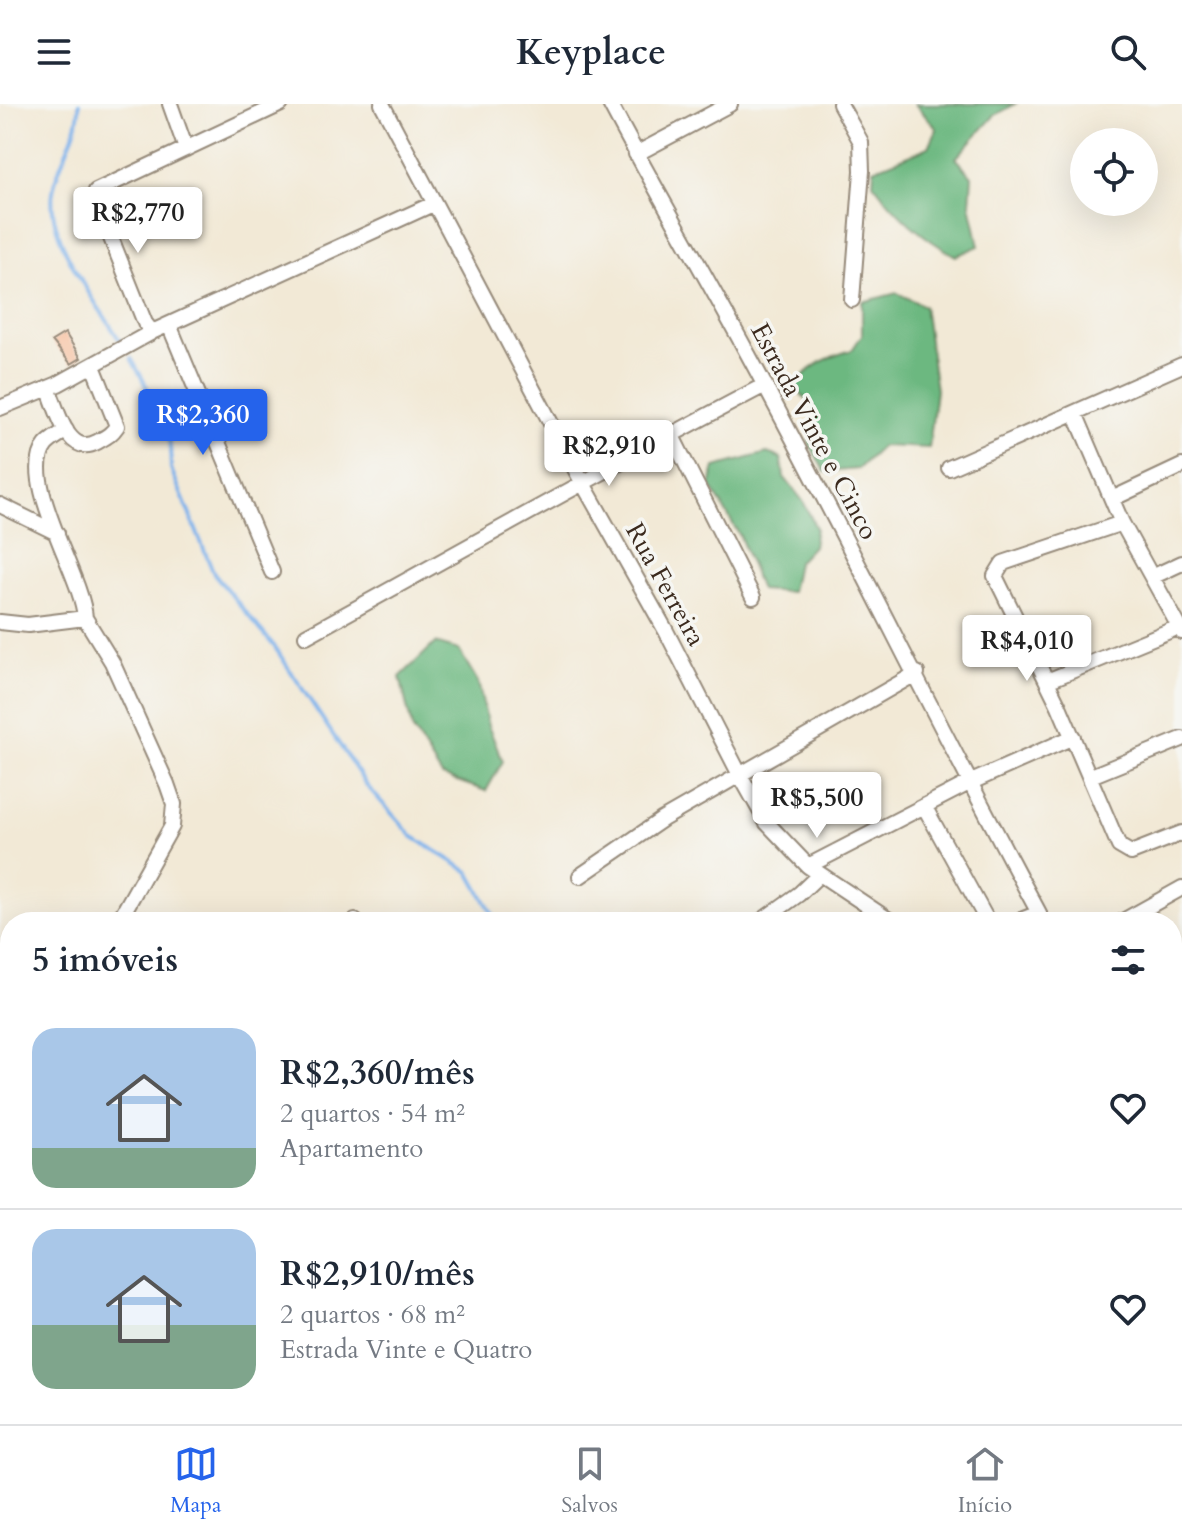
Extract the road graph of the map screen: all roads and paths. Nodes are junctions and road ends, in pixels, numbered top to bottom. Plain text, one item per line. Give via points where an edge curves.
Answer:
1 (170, 104) edge
2 (281, 104) edge
3 (382, 104) edge
4 (610, 104) edge
5 (730, 104) edge
6 (840, 104) edge
7 (186, 149) junction
8 (636, 154) junction
9 (433, 204) junction
10 (852, 300) dead end
11 (170, 327) junction
12 (152, 332) junction
13 (1182, 365) edge
14 (93, 366) junction
15 (765, 385) junction
16 (48, 388) junction
17 (0, 408) edge
18 (1075, 413) junction
19 (66, 430) junction
20 (671, 434) junction
21 (1182, 466) edge
22 (949, 468) dead end
23 (581, 480) junction
24 (1114, 498) junction
25 (0, 505) edge
26 (1122, 523) junction
27 (57, 533) junction
28 (1182, 563) edge
29 (272, 572) dead end
30 (1152, 577) junction
31 (753, 597) dead end
32 (85, 618) junction
33 (0, 622) edge
34 (1181, 630) edge
35 (306, 636) dead end
36 (917, 673) junction
37 (1047, 681) junction
38 (1073, 737) junction
39 (1182, 739) edge
40 (740, 775) junction
41 (1091, 776) junction
42 (969, 783) junction
43 (924, 806) junction
44 (1182, 833) edge
45 (814, 870) junction
46 (580, 876) dead end
47 (1182, 888) edge
48 (124, 912) edge
49 (770, 912) edge
50 (877, 912) edge
51 (982, 912) edge
52 (1039, 912) edge
53 (1139, 912) edge

1 - 7 street
2 - 7 street
3 - 9 street, Rua Ferreira
4 - 8 street, Estrada Vinte e Cinco
5 - 8 street
6 - 10 street via 861,142 862,157
7 - 12 street via 100,188 95,198
8 - 15 street, Estrada Vinte e Cinco
9 - 11 street
9 - 23 street, Rua Ferreira
11 - 12 street
11 - 29 street
12 - 14 street
13 - 18 street
14 - 16 street
14 - 19 street via 117,426 91,445 70,440
15 - 20 street
15 - 36 street, Estrada Vinte e Cinco
16 - 17 street
16 - 19 street
18 - 22 street
18 - 24 street
19 - 27 street via 46,445 39,464 43,496
20 - 23 street
20 - 31 street
21 - 24 street
23 - 35 street
23 - 40 street, Rua Ferreira
24 - 26 street
25 - 27 street
26 - 30 street
26 - 37 street via 997,568 997,586
27 - 32 street via 84,597
28 - 30 street
30 - 34 street
32 - 33 street via 28,625
32 - 48 street via 112,662 174,804 167,837
34 - 37 street
36 - 40 street
36 - 42 street, Estrada Vinte e Cinco
37 - 38 street
38 - 41 street
38 - 42 street
39 - 41 street
40 - 45 street, Rua Ferreira via 767,823
40 - 46 street
41 - 44 street via 1119,846 1131,853
42 - 43 street
42 - 52 street, Estrada Vinte e Cinco
43 - 45 street
43 - 51 street
45 - 49 street
45 - 50 street, Rua Ferreira
47 - 53 street

